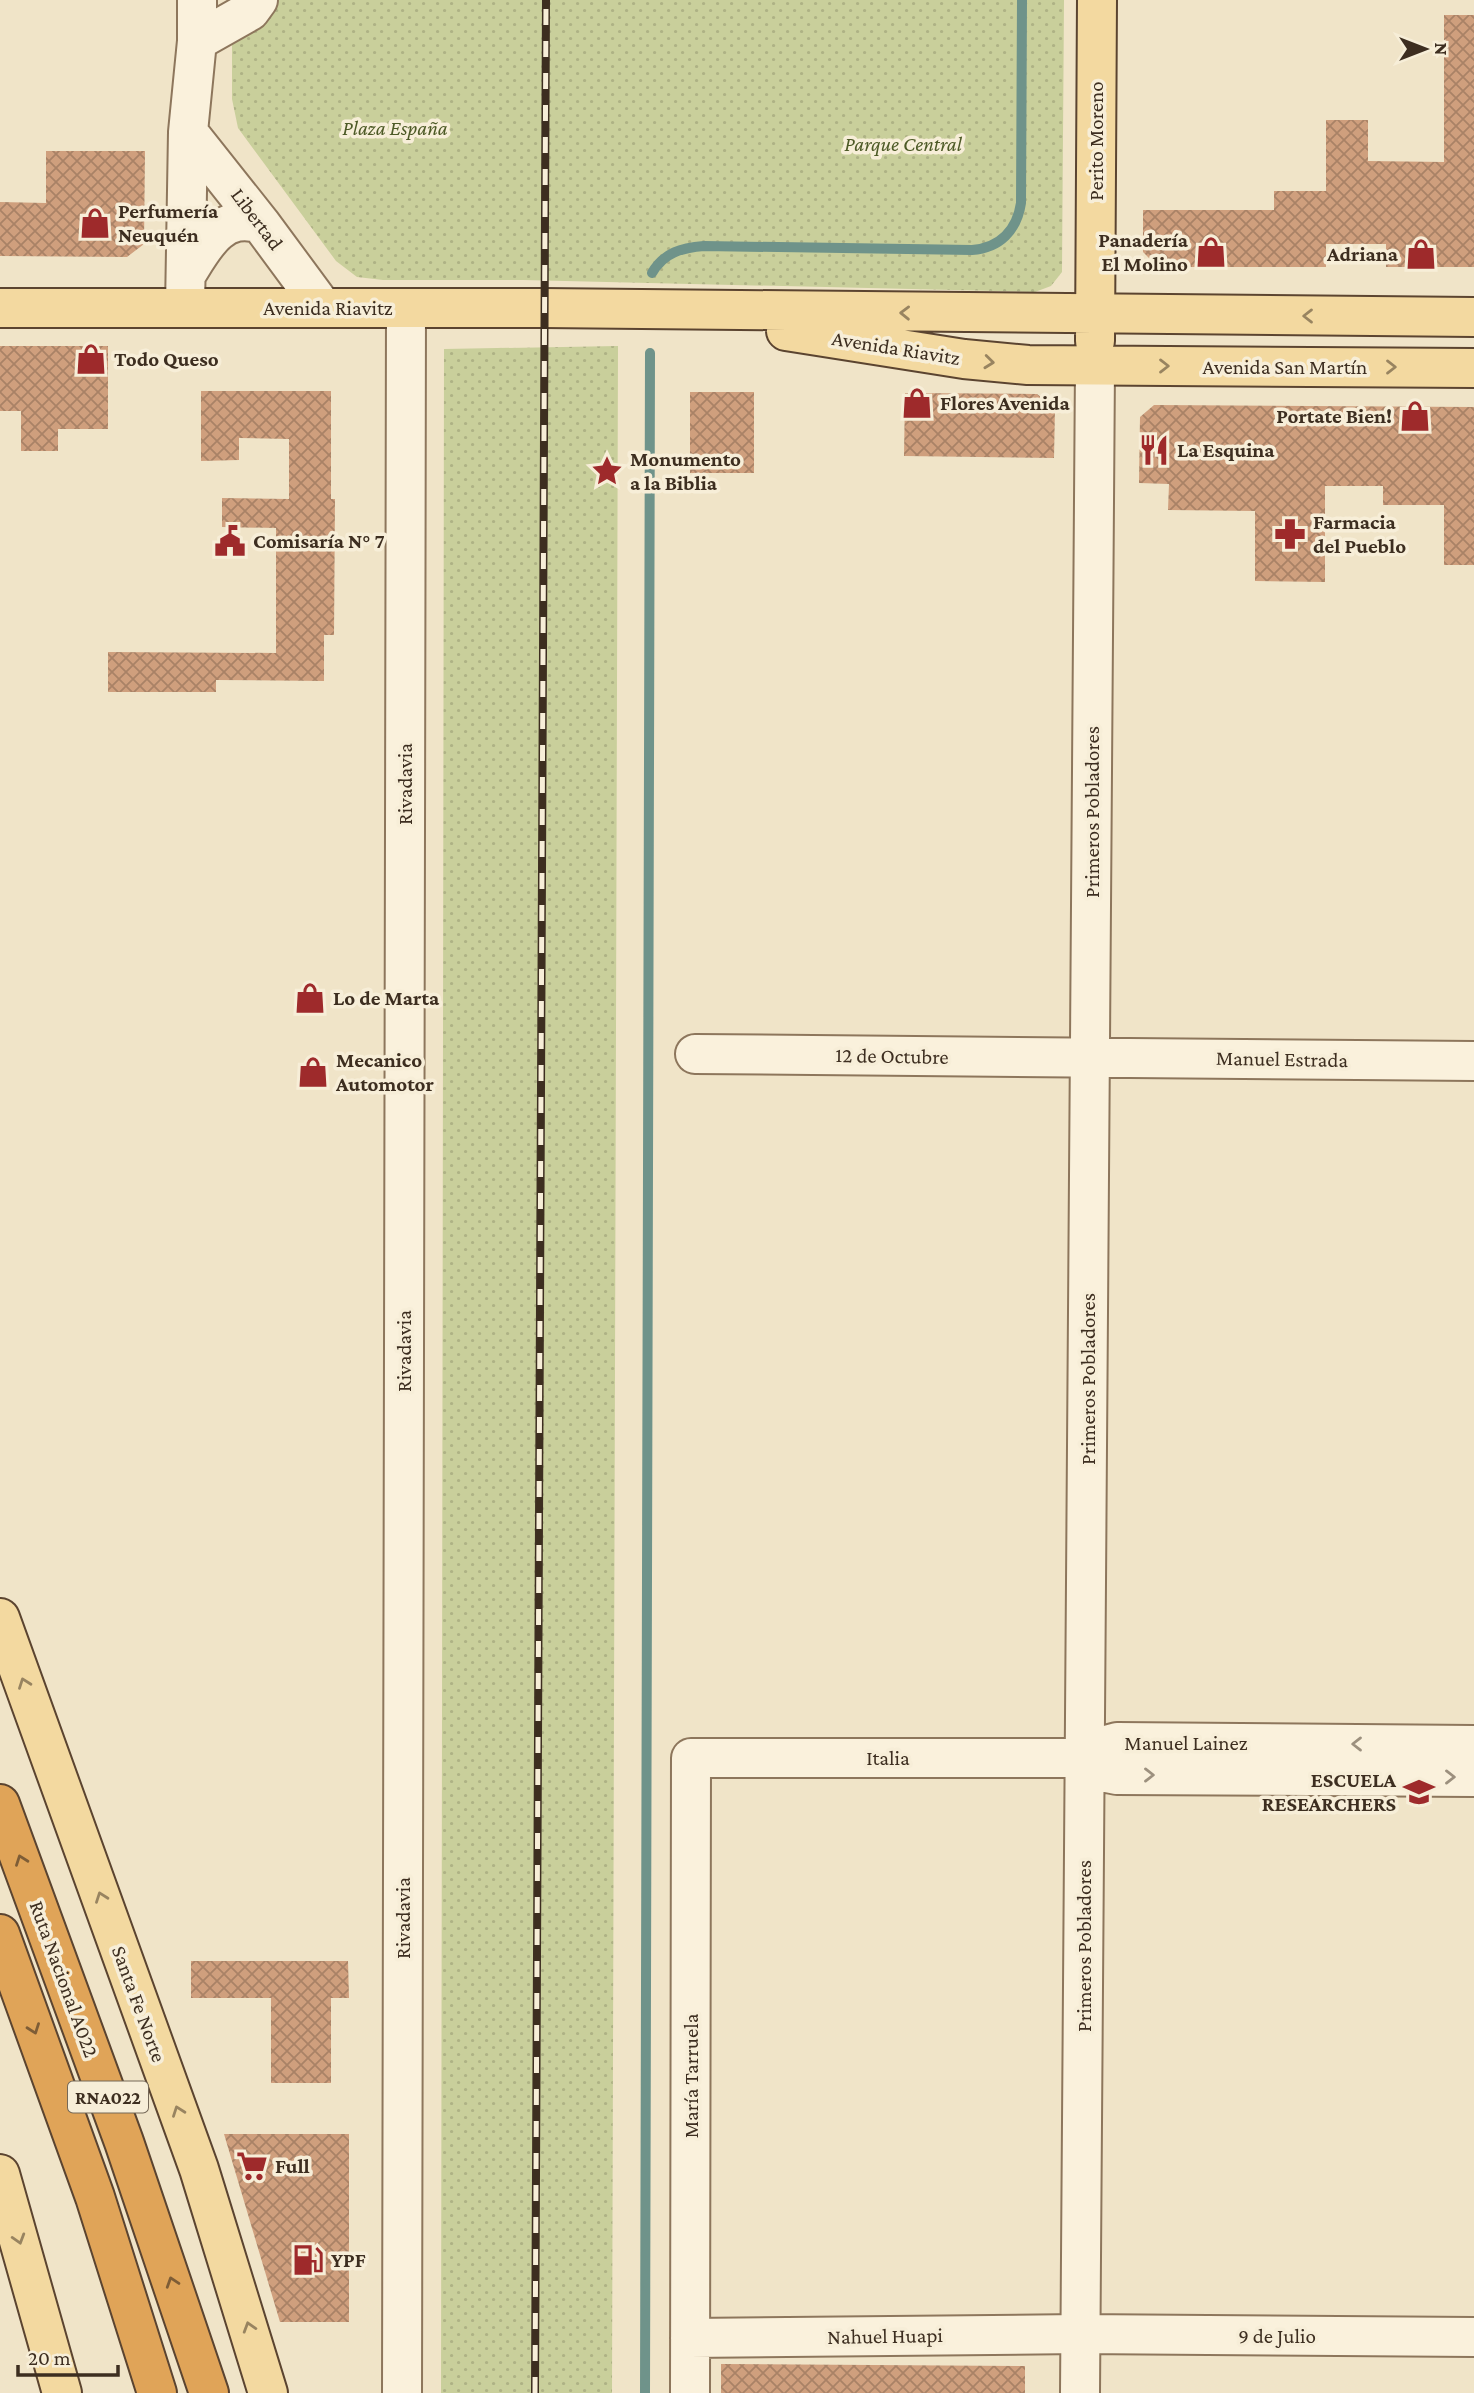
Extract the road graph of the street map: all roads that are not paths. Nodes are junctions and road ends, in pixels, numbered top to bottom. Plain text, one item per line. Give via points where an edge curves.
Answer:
1 (197, 0) edge
2 (258, 0) edge
3 (1097, 0) edge
4 (197, 41) junction
5 (188, 132) junction
6 (261, 224) junction
7 (185, 292) junction
8 (0, 308) edge
9 (323, 309) junction
10 (406, 309) junction
11 (656, 310) junction
12 (1095, 315) junction
13 (1474, 317) edge
14 (1095, 366) junction
15 (1474, 368) edge
16 (695, 1054) dead end
17 (1090, 1058) junction
18 (1474, 1061) edge
19 (0, 1618) edge
20 (1474, 1745) edge
21 (691, 1758) joint
22 (1085, 1758) junction
23 (1474, 1777) edge
24 (0, 1804) edge
25 (0, 1934) edge
26 (0, 2174) edge
27 (1080, 2334) junction
28 (1474, 2337) edge
29 (691, 2338) junction
30 (62, 2393) edge
31 (157, 2393) edge
32 (209, 2393) edge
33 (268, 2393) edge
34 (402, 2393) edge
35 (690, 2393) edge
36 (1080, 2393) edge

1 - 4 street
2 - 4 street via 250,11
3 - 12 main road, Perito Moreno
4 - 5 street
5 - 6 street, Libertad
5 - 7 street
6 - 7 street via 250,220 220,228 198,255
6 - 9 street, Libertad
7 - 8 main road, Avenida Riavitz
7 - 9 main road, Avenida Riavitz
9 - 10 main road, Avenida Riavitz
10 - 11 main road, Avenida Riavitz
10 - 34 street, Rivadavia
12 -> 11 main road, Avenida Riavitz
11 -> 14 main road, Avenida Riavitz via 975,361
13 -> 12 main road
12 - 14 main road, Perito Moreno
14 -> 15 main road, Avenida San Martín
14 - 17 street, Primeros Pobladores
16 - 17 street, 12 de Octubre
17 - 18 street, Manuel Estrada
17 - 22 street, Primeros Pobladores
33 -> 19 main road, Santa Fe Norte via 199,2169
20 -> 22 street, Manuel Lainez via 1117,1742
21 - 22 street, Italia
21 - 29 street, María Tarruela
22 -> 23 street, Manuel Lainez via 1117,1775
22 - 27 street, Primeros Pobladores
32 -> 24 highway, Ruta Nacional A022 / RNA022 via 133,2168
25 -> 31 highway, RNA022 via 95,2197
26 -> 30 main road
27 - 28 street, 9 de Julio
27 - 29 street, Nahuel Huapi
27 - 36 street, Primeros Pobladores
29 - 35 street, María Tarruela

